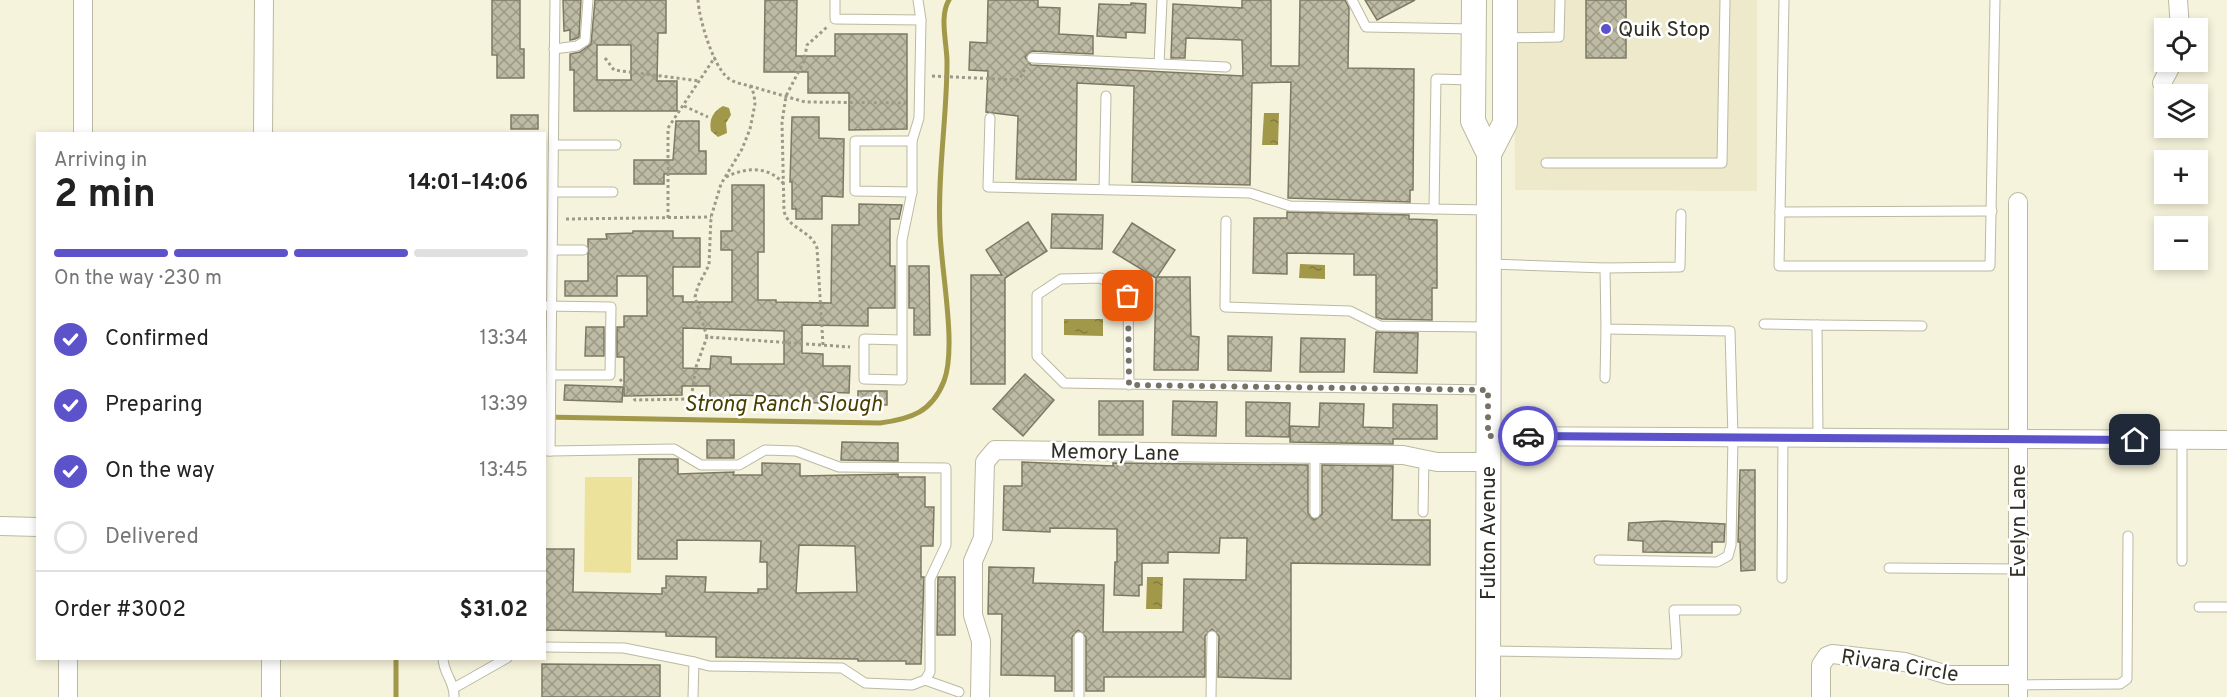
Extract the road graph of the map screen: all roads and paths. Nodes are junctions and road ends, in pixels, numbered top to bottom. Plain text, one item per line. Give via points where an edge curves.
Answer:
1 (83, 0) edge
2 (264, 0) edge
3 (555, 0) edge
4 (588, 0) edge
5 (698, 0) edge
6 (836, 0) edge
7 (918, 0) edge
8 (1162, 0) edge
9 (1352, 0) edge
10 (1474, 0) edge
11 (1505, 0) edge
12 (1560, 0) edge
13 (1725, 0) edge
14 (1784, 0) edge
15 (1995, 0) edge
16 (2178, 0) edge
17 (2179, 18) edge
18 (835, 19) junction
19 (921, 20) junction
20 (1474, 29) junction
21 (1505, 38) junction
22 (554, 50) junction
23 (715, 57) junction
24 (605, 58) dead end
25 (1032, 58) joint
26 (1159, 64) junction
27 (1226, 67) dead end
28 (2168, 72) edge
29 (933, 76) dead end
30 (1474, 80) junction
31 (699, 81) junction
32 (2162, 83) dead end
33 (750, 86) junction
34 (786, 96) junction
35 (1106, 96) dead end
36 (920, 103) junction
37 (684, 106) junction
38 (708, 117) dead end
39 (990, 118) dead end
40 (83, 132) edge
41 (263, 132) edge
42 (912, 141) junction
43 (551, 142) edge
44 (616, 145) dead end
45 (1489, 154) junction
46 (1546, 164) dead end
47 (725, 178) junction
48 (783, 184) junction
49 (1104, 189) junction
50 (554, 192) junction
51 (613, 192) dead end
52 (912, 192) junction
53 (2019, 202) dead end
54 (1434, 209) junction
55 (1488, 210) junction
56 (1992, 211) junction
57 (1780, 212) junction
58 (1681, 214) dead end
59 (711, 217) junction
60 (668, 218) junction
61 (554, 219) junction
62 (1226, 221) dead end
63 (553, 250) junction
64 (583, 250) dead end
65 (1489, 264) junction
66 (1605, 268) junction
67 (548, 306) edge
68 (1764, 324) dead end
69 (1817, 325) junction
70 (1922, 326) dead end
71 (1487, 327) junction
72 (1606, 329) junction
73 (707, 337) junction
74 (902, 340) junction
75 (824, 345) junction
76 (864, 348) junction
77 (551, 375) junction
78 (610, 375) junction
79 (1605, 378) dead end
80 (1129, 385) junction
81 (1488, 390) junction
82 (1488, 436) junction
83 (1733, 437) junction
84 (1783, 437) junction
85 (1818, 437) junction
86 (2018, 438) junction
87 (2182, 440) junction
88 (2227, 440) edge
89 (547, 451) edge
90 (1315, 454) junction
91 (1424, 459) junction
92 (1488, 462) junction
93 (1423, 512) dead end
94 (1314, 513) dead end
95 (0, 526) edge
96 (36, 527) edge
97 (2128, 536) dead end
98 (1599, 560) dead end
99 (2182, 561) dead end
100 (1889, 568) dead end
101 (2018, 569) junction
102 (1782, 578) dead end
103 (2199, 607) dead end
104 (2227, 607) edge
105 (1736, 610) dead end
106 (1212, 636) dead end
107 (1079, 637) dead end
108 (546, 647) edge
109 (1488, 651) junction
110 (68, 660) edge
111 (271, 660) edge
112 (443, 660) edge
113 (504, 660) edge
114 (694, 662) junction
115 (925, 680) junction
116 (2018, 685) edge
117 (454, 692) edge
118 (959, 692) dead end
119 (68, 697) edge
120 (271, 697) edge
121 (693, 697) edge
122 (980, 697) edge
123 (1079, 697) edge
124 (1210, 697) edge
125 (1488, 697) edge
126 (1821, 697) edge

1 - 40 street
2 - 41 street
3 - 22 lane
4 - 22 lane via 585,41
5 - 23 path
6 - 18 lane
7 - 19 lane
8 - 26 lane
9 - 20 lane via 1366,27
10 - 20 main road, Fulton Avenue
11 - 21 main road, Fulton Avenue
12 - 21 lane via 1559,37
13 - 46 lane via 1722,163
14 - 57 lane
15 - 56 lane
16 - 17 street
18 - 19 lane
18 - 34 path via 807,45 804,61
19 - 36 lane
20 - 30 main road, Fulton Avenue
21 - 45 main road, Fulton Avenue via 1505,123
22 - 43 lane
23 - 31 path
23 - 33 path via 728,79
24 - 31 path via 614,70
25 - 26 lane
25 - 29 path via 1019,80
26 - 27 lane
28 - 32 street
30 - 45 main road, Fulton Avenue via 1473,121
30 - 54 lane via 1436,80
31 - 37 path
33 - 34 path
33 - 47 path via 755,104 750,129
34 - 36 path via 811,103
34 - 48 path via 782,122
35 - 49 lane
36 - 42 lane
37 - 38 path
37 - 60 path via 668,128
39 - 49 lane via 988,187
42 - 52 lane
42 - 52 lane via 855,141 855,191
43 - 44 lane
43 - 50 lane
45 - 55 main road, Fulton Avenue
47 - 48 path via 756,170 774,174
47 - 59 path
48 - 75 path via 785,216 817,248
49 - 54 lane via 1250,193 1290,206
50 - 51 lane
50 - 61 lane
52 - 74 lane via 902,240
53 - 86 street, Evelyn Lane
54 - 55 lane
55 - 65 main road, Fulton Avenue
56 - 57 lane
56 - 57 lane via 1990,266 1779,266
58 - 66 lane via 1680,267
59 - 60 path
59 - 73 path via 709,265 695,297
60 - 61 path
61 - 63 lane
62 - 71 lane via 1225,307 1350,310 1380,326
63 - 64 lane
63 - 67 lane
65 - 66 lane
65 - 71 main road, Fulton Avenue
66 - 72 lane
67 - 77 lane
67 - 78 lane via 611,307
68 - 69 lane
69 - 70 lane
69 - 85 lane
71 - 81 main road, Fulton Avenue
72 - 79 lane
72 - 83 lane via 1730,331
73 - 75 path
73 - 78 path via 696,367 691,399 635,400 620,380
74 - 76 lane via 864,339
74 - 76 lane via 902,380 864,380
75 - 76 path
77 - 78 lane
77 - 89 lane
80 - 80 lane via 1064,383 1037,356 1037,295 1060,279 1101,278 1128,296
80 - 81 lane
81 - 82 main road, Fulton Avenue
82 - 83 street
82 - 92 main road, Fulton Avenue
83 - 84 street
83 - 98 lane via 1728,556 1717,562
84 - 85 street
84 - 102 lane
85 - 86 street
86 - 87 street
86 - 101 street, Evelyn Lane
87 - 88 street
87 - 99 lane
89 - 115 lane via 674,449 698,464 740,465 765,450 796,451 839,467 946,468 947,541 930,579 930,672
90 - 91 street, Memory Lane via 1404,455
90 - 94 lane
90 - 122 street, Memory Lane via 995,450 985,462 983,538 973,561 973,615 981,640
91 - 92 street, Memory Lane
91 - 93 lane
92 - 109 main road, Fulton Avenue
95 - 96 street
97 - 116 lane via 2127,679 2121,684
100 - 101 lane
101 - 116 street, Evelyn Lane
103 - 104 lane
105 - 109 lane via 1674,610 1677,654
106 - 124 lane
107 - 123 lane
108 - 114 lane via 624,648
109 - 125 main road, Fulton Avenue
110 - 119 street
111 - 120 street
112 - 117 lane
113 - 117 lane
114 - 115 lane via 709,666 842,668 869,684 912,685
114 - 121 lane
115 - 118 lane
116 - 126 street, Rivara Circle via 1948,675 1905,662 1832,654 1821,665

